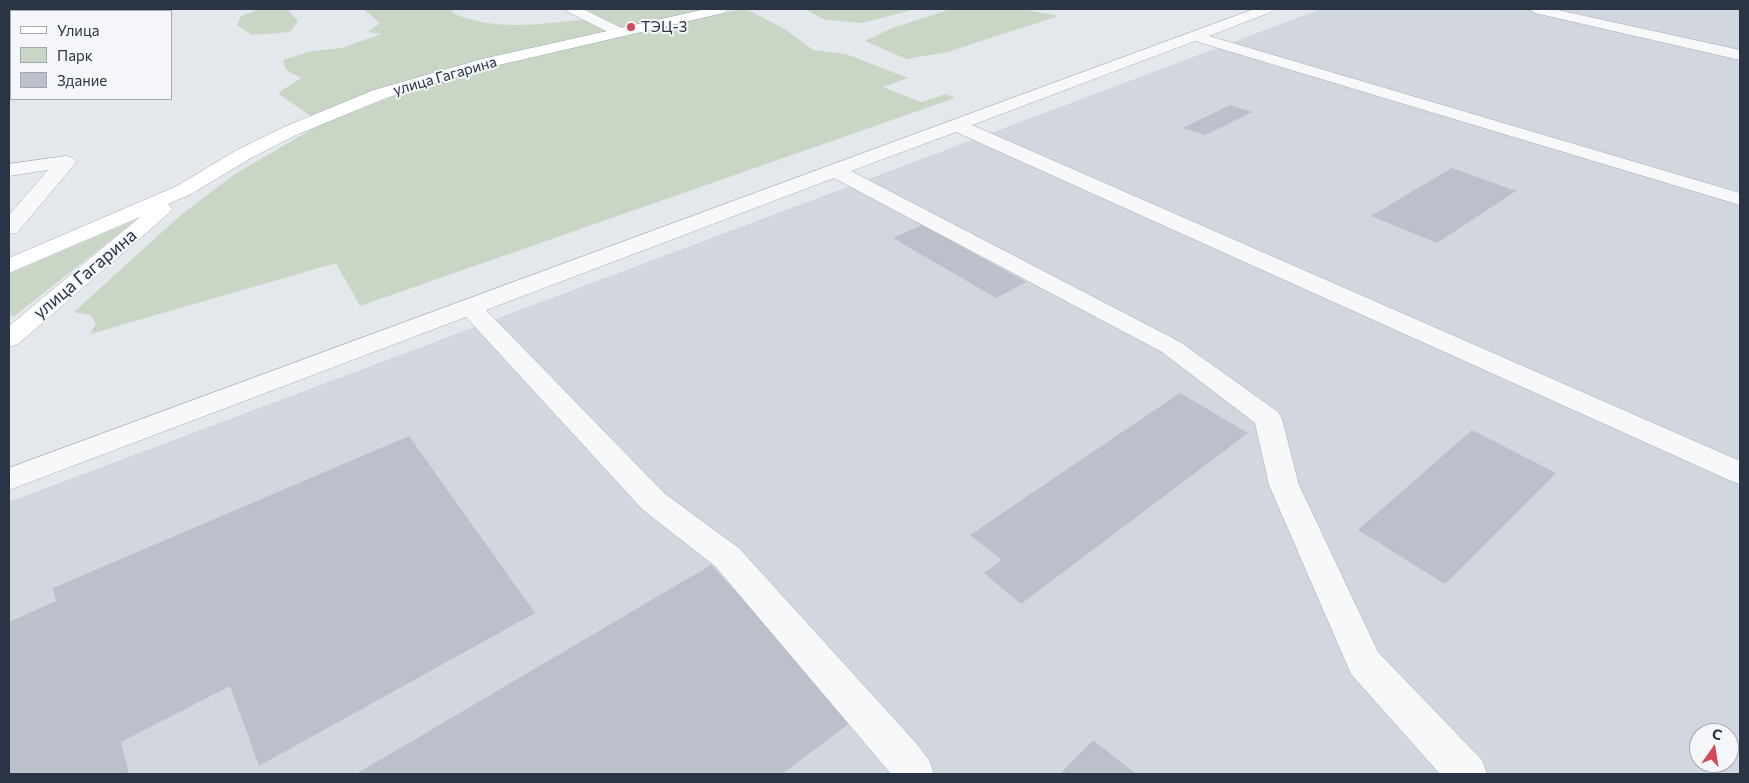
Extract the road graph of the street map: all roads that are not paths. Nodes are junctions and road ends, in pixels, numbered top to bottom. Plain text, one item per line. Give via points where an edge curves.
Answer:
1 (573, 9) edge
2 (723, 9) edge
3 (1266, 9) edge
4 (1535, 9) edge
5 (619, 32) junction
6 (1194, 36) junction
7 (1740, 55) edge
8 (956, 124) junction
9 (9, 170) edge
10 (834, 170) junction
11 (184, 190) junction
12 (1740, 199) edge
13 (9, 228) edge
14 (9, 266) edge
15 (469, 306) junction
16 (9, 338) edge
17 (1740, 473) edge
18 (9, 478) edge
19 (914, 774) edge
20 (1467, 774) edge

1 - 5 street
2 - 5 main road, улица Гагарина
3 - 6 street
4 - 7 street
5 - 11 main road, улица Гагарина via 482,64 380,94 290,131
6 - 8 street
6 - 12 street
8 - 10 street
8 - 17 street
9 - 13 street via 66,162
10 - 15 street
10 - 20 street via 1171,347 1268,419 1284,485 1364,663
11 - 14 main road, улица Гагарина
11 - 16 main road, улица Гагарина
15 - 18 street
15 - 19 street via 654,502 728,557 902,756

